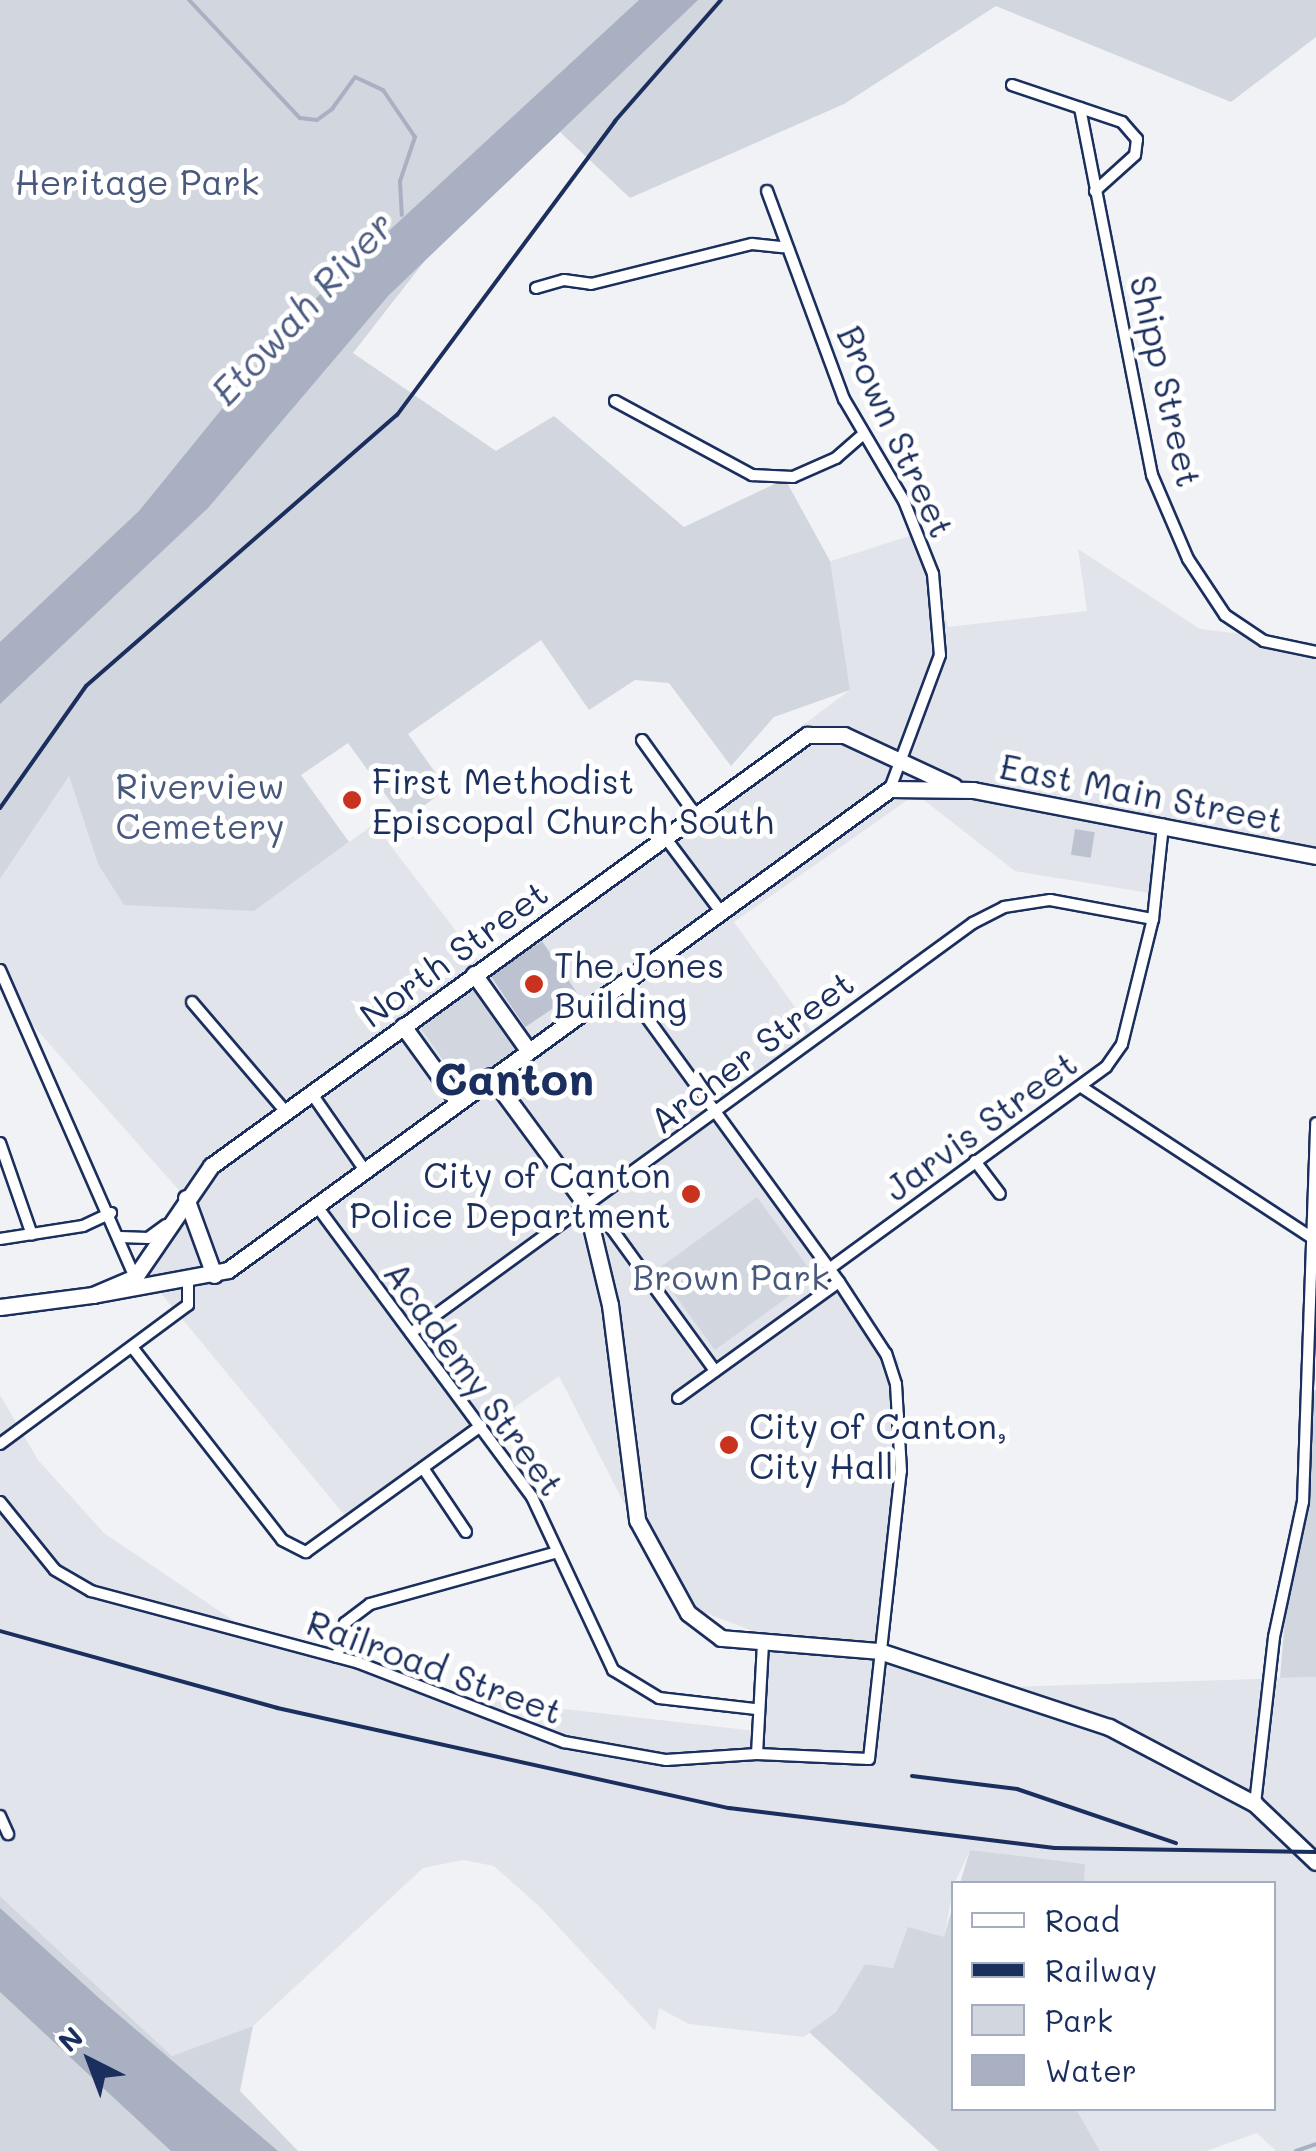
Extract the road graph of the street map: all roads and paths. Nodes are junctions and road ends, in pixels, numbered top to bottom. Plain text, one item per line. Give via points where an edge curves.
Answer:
1 (1012, 85) dead end
2 (1080, 108) junction
3 (767, 191) dead end
4 (1095, 191) junction
5 (782, 248) junction
6 (536, 288) dead end
7 (616, 400) dead end
8 (860, 436) junction
9 (1316, 652) edge
10 (822, 732) joint
11 (642, 740) dead end
12 (897, 756) junction
13 (957, 788) junction
14 (890, 790) junction
15 (695, 814) junction
16 (1163, 825) junction
17 (664, 836) junction
18 (1316, 856) edge
19 (721, 912) junction
20 (1154, 920) junction
21 (474, 974) junction
22 (2, 977) edge
23 (620, 982) junction
24 (192, 1002) dead end
25 (402, 1026) junction
26 (528, 1050) junction
27 (491, 1076) junction
28 (1083, 1088) junction
29 (312, 1094) junction
30 (458, 1102) junction
31 (286, 1112) junction
32 (716, 1115) junction
33 (1316, 1124) edge
34 (0, 1143) edge
35 (975, 1162) junction
36 (364, 1169) junction
37 (1000, 1194) dead end
38 (184, 1204) junction
39 (316, 1205) junction
40 (586, 1205) junction
41 (111, 1213) junction
42 (32, 1236) junction
43 (120, 1237) junction
44 (1312, 1238) junction
45 (0, 1239) edge
46 (829, 1268) junction
47 (214, 1275) junction
48 (136, 1277) junction
49 (188, 1282) junction
50 (839, 1282) junction
51 (93, 1296) junction
52 (0, 1307) edge
53 (411, 1332) junction
54 (132, 1348) junction
55 (1316, 1350) edge
56 (1304, 1357) junction
57 (714, 1371) junction
58 (678, 1398) dead end
59 (481, 1426) junction
60 (0, 1444) edge
61 (422, 1468) junction
62 (0, 1502) edge
63 (466, 1532) dead end
64 (557, 1552) junction
65 (763, 1644) junction
66 (879, 1651) junction
67 (337, 1657) junction
68 (756, 1709) junction
69 (757, 1754) junction
70 (1256, 1804) junction
71 (0, 1816) edge
72 (8, 1834) dead end
73 (1316, 1862) edge

1 - 2 street
2 - 4 street, Shipp Street
2 - 4 street via 1122,122 1136,139 1134,155
3 - 5 street, Brown Street
4 - 9 street, Shipp Street via 1152,475 1188,558 1225,615 1264,641
5 - 6 street via 752,244 591,284 564,280
5 - 8 street, Brown Street via 806,282
7 - 8 street via 752,475 793,477 836,458
8 - 12 street, Brown Street via 909,512 933,574 938,616 934,677
10 - 12 main road, East Main Street
10 - 15 main road, North Street via 799,739
11 - 15 street
12 - 13 main road, East Main Street
12 - 14 street
13 - 14 main road, East Main Street
13 - 16 main road, East Main Street
14 - 19 main road
15 - 17 main road, North Street
16 - 18 main road, East Main Street
16 - 20 street, Jarvis Street
17 - 19 street
17 - 21 main road, North Street
19 - 23 main road
20 - 28 street, Jarvis Street via 1122,1044
20 - 32 street, Archer Street via 1050,900 1004,907 921,958
21 - 25 main road, North Street
21 - 26 main road
22 - 41 street
23 - 26 main road
23 - 32 street
24 - 31 street
25 - 29 main road, North Street
25 - 30 main road
26 - 27 main road
27 - 30 main road
27 - 40 main road
28 - 35 street, Jarvis Street
28 - 44 street
29 - 31 main road, North Street
29 - 36 street
30 - 36 main road
31 - 38 main road, North Street via 211,1166
32 - 40 street, Archer Street
32 - 46 street
33 - 44 street
34 - 42 street
35 - 37 street
35 - 46 street, Jarvis Street
36 - 39 main road
38 - 43 street via 148,1238
38 - 47 main road
38 - 48 main road, North Street via 155,1258
39 - 47 main road
39 - 53 street, Academy Street
40 - 53 street, Archer Street
40 - 57 street via 604,1218
40 - 65 main road via 610,1305 644,1541 697,1621 722,1638
41 - 42 street
41 - 43 street
42 - 45 street
43 - 48 street
44 - 56 street
46 - 50 street
47 - 49 main road
48 - 51 main road
49 - 51 main road
49 - 54 street via 188,1306
50 - 57 street
50 - 66 street via 886,1354 896,1384 901,1470
51 - 52 main road
53 - 59 street, Academy Street
54 - 60 street
54 - 61 street via 293,1549 322,1547
55 - 56 street
56 - 70 street via 1303,1502 1274,1637
57 - 58 street
59 - 61 street
59 - 64 street, Academy Street via 532,1498
61 - 63 street
62 - 67 street, Railroad Street via 46,1560 80,1586
64 - 67 street via 370,1604 345,1622
64 - 68 street, Academy Street via 623,1679 659,1698
65 - 66 main road
65 - 68 street
66 - 69 street, Railroad Street via 869,1759
66 - 70 main road via 1109,1726
67 - 69 street, Railroad Street via 596,1751 666,1760
68 - 69 street
70 - 73 main road
71 - 72 street

